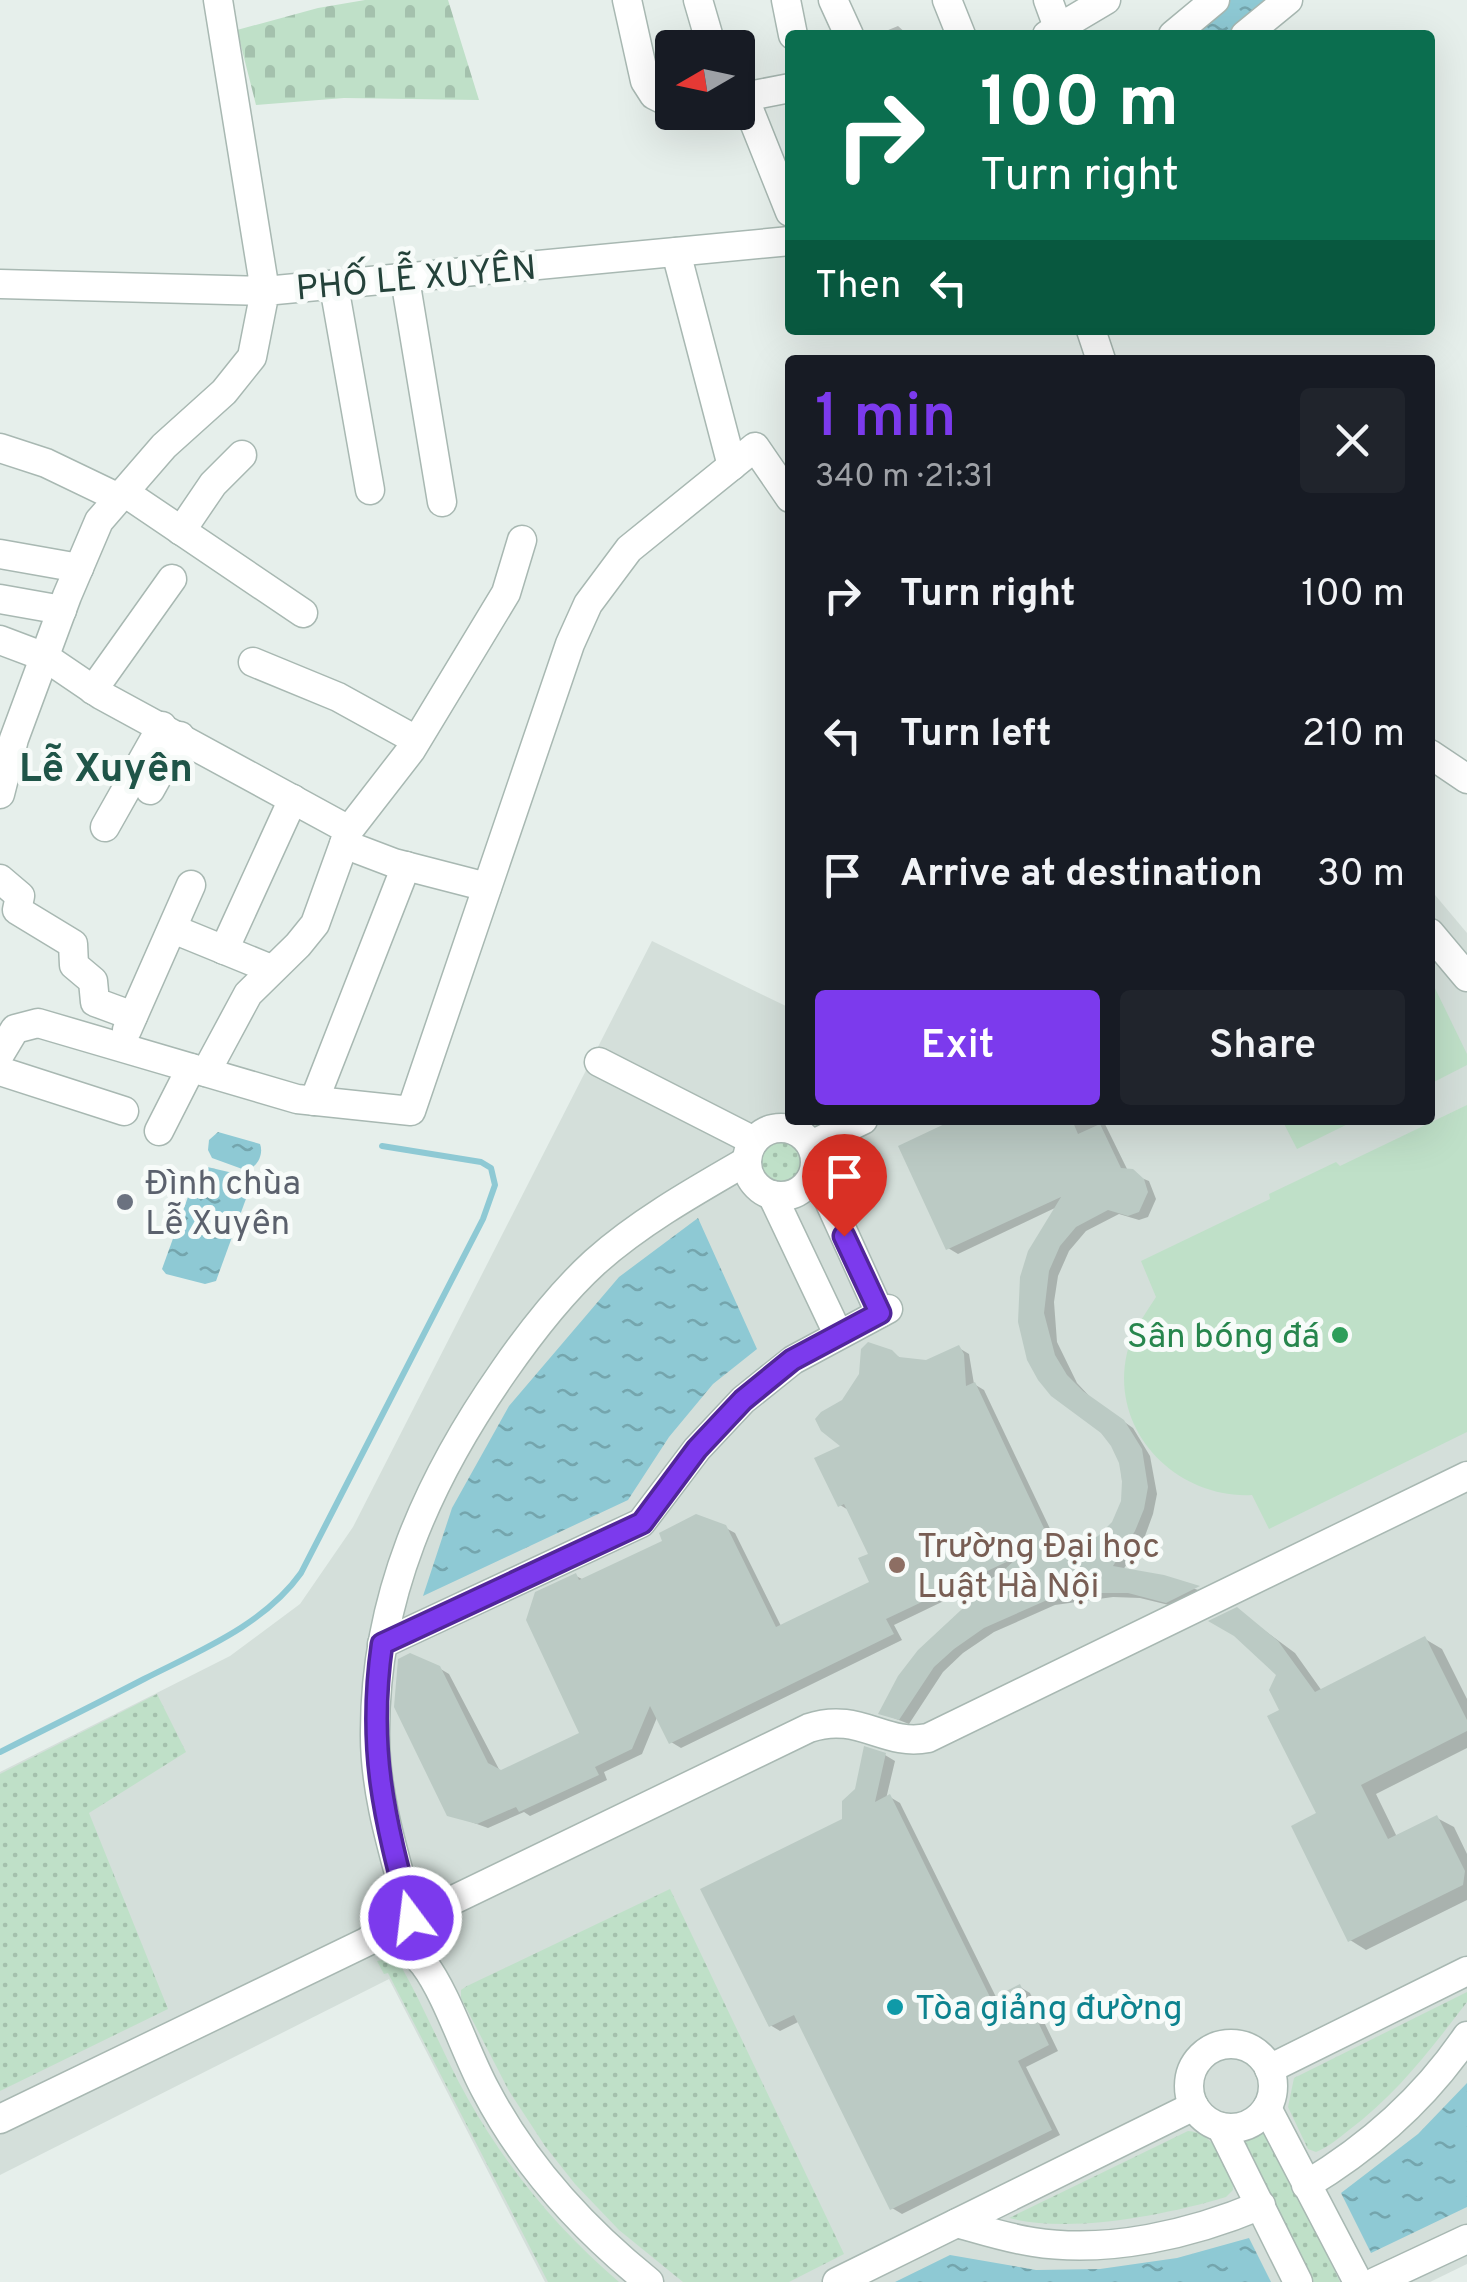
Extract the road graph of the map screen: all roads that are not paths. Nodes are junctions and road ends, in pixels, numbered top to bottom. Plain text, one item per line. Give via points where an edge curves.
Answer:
1 (218, 0) edge
2 (627, 0) edge
3 (698, 0) edge
4 (786, 0) edge
5 (834, 0) edge
6 (947, 0) edge
7 (1048, 0) edge
8 (1106, 0) edge
9 (1215, 0) edge
10 (1288, 0) edge
11 (707, 30) edge
12 (792, 30) edge
13 (847, 30) edge
14 (959, 30) edge
15 (1053, 30) edge
16 (1056, 30) edge
17 (1179, 30) edge
18 (1251, 30) edge
19 (785, 89) edge
20 (755, 94) edge
21 (655, 96) edge
22 (755, 120) edge
23 (780, 160) edge
24 (785, 186) edge
25 (785, 241) edge
26 (676, 252) junction
27 (404, 278) junction
28 (0, 284) edge
29 (334, 286) junction
30 (265, 291) junction
31 (0, 448) edge
32 (242, 455) dead end
33 (732, 466) junction
34 (370, 490) dead end
35 (785, 491) edge
36 (122, 495) junction
37 (442, 502) dead end
38 (182, 531) junction
39 (522, 540) dead end
40 (0, 554) edge
41 (79, 568) junction
42 (172, 579) dead end
43 (0, 600) edge
44 (62, 610) junction
45 (303, 613) dead end
46 (0, 640) edge
47 (45, 656) junction
48 (253, 662) dead end
49 (94, 690) junction
50 (170, 731) junction
51 (7, 737) edge
52 (416, 740) junction
53 (1435, 757) edge
54 (1467, 778) edge
55 (150, 790) dead end
56 (0, 792) edge
57 (293, 799) junction
58 (105, 828) dead end
59 (346, 837) junction
60 (406, 866) junction
61 (0, 879) edge
62 (191, 886) dead end
63 (486, 886) junction
64 (172, 928) junction
65 (1435, 939) edge
66 (224, 950) junction
67 (272, 969) junction
68 (1467, 977) edge
69 (134, 1016) junction
70 (120, 1047) junction
71 (0, 1054) edge
72 (599, 1062) dead end
73 (198, 1070) junction
74 (0, 1071) edge
75 (314, 1101) junction
76 (124, 1111) dead end
77 (856, 1125) edge
78 (159, 1131) dead end
79 (751, 1151) junction
80 (813, 1157) junction
81 (772, 1195) junction
82 (838, 1334) junction
83 (1467, 1476) edge
84 (382, 1644) junction
85 (442, 1903) junction
86 (411, 1918) junction
87 (370, 1938) junction
88 (427, 1968) junction
89 (1467, 1972) edge
90 (1467, 2036) edge
91 (1269, 2069) junction
92 (1194, 2106) junction
93 (1267, 2108) junction
94 (0, 2119) edge
95 (1221, 2127) junction
96 (1306, 2185) junction
97 (1261, 2205) junction
98 (957, 2223) junction
99 (1467, 2239) edge
100 (649, 2282) edge
101 (837, 2282) edge
102 (1298, 2282) edge
103 (1358, 2282) edge
104 (1375, 2282) edge

1 - 30 street
2 - 21 street via 645,81
3 - 11 street
4 - 12 street
5 - 13 street
6 - 14 street
7 - 15 street
8 - 16 street
9 - 17 street
10 - 18 street
19 - 20 street
22 - 23 street
23 - 24 street
25 - 26 street, PHỐ LỄ XUYÊN
26 - 27 street, PHỐ LỄ XUYÊN
26 - 33 street
27 - 29 street, PHỐ LỄ XUYÊN
27 - 37 street
28 - 30 street
29 - 30 street, PHỐ LỄ XUYÊN
29 - 34 street
30 - 36 street, PHỐ LỄ XUYÊN via 252,357
31 - 36 street
32 - 38 street
33 - 35 street via 755,447
33 - 63 street via 629,549 588,604
36 - 38 street
36 - 41 street, PHỐ LỄ XUYÊN via 100,521
38 - 45 street
39 - 52 street via 506,593
40 - 41 street
41 - 44 street, PHỐ LỄ XUYÊN
42 - 49 street
43 - 44 street
44 - 47 street, PHỐ LỄ XUYÊN
46 - 47 street
47 - 49 street
47 - 51 street, PHỐ LỄ XUYÊN
48 - 52 street via 338,697
49 - 50 street
50 - 55 street
50 - 57 street
50 - 58 street
51 - 56 street, PHỐ LỄ XUYÊN
52 - 59 street
53 - 54 street
57 - 59 street
57 - 66 street
59 - 60 street
59 - 67 street via 314,924
60 - 63 street
60 - 75 street
61 - 69 street via 20,896 17,910 73,944 74,965 93,981 95,1002
62 - 64 street
63 - 75 street via 411,1112
64 - 66 street
64 - 69 street
65 - 68 street
66 - 67 street
67 - 73 street
69 - 70 street
70 - 71 street via 32,1022 15,1028
70 - 73 street
72 - 79 street
73 - 75 street
73 - 78 street
74 - 76 street
77 - 80 street
79 - 80 street via 772,1128 787,1128 800,1133
79 - 81 street via 753,1181
79 - 84 street via 598,1260 518,1350 426,1501 394,1586
80 - 81 street via 800,1190
80 - 82 street via 884,1311
81 - 82 street
82 - 84 street via 743,1400 642,1523
83 - 85 street via 928,1738 835,1720 809,1728
84 - 86 street via 374,1733 381,1797
85 - 86 street
85 - 88 street
86 - 87 street
87 - 88 street via 403,1947
87 - 94 street
88 - 100 street via 485,2090 546,2183 606,2248
89 - 91 street
90 - 96 street via 1406,2110
91 - 92 street via 1241,2045 1214,2048 1190,2080
91 - 93 street
92 - 95 street
92 - 98 street
93 - 95 street via 1254,2122
93 - 96 street
95 - 97 street
96 - 103 street
97 - 98 street via 1187,2230 1083,2244 1036,2243
97 - 102 street
98 - 101 street
99 - 104 street

